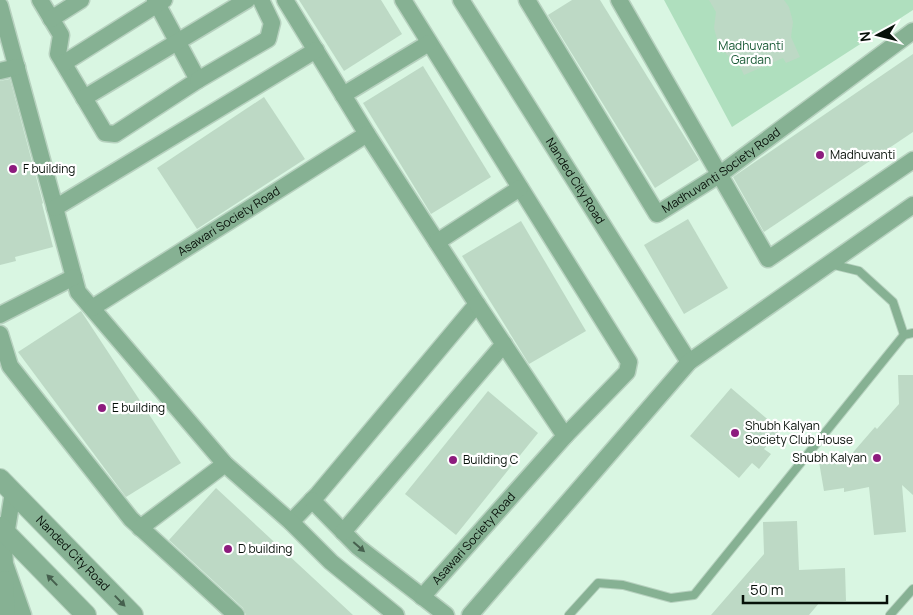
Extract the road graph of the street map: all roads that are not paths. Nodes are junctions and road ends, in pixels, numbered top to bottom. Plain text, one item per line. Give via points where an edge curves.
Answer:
1 (40, 0) edge
2 (81, 0) edge
3 (247, 0) edge
4 (261, 0) edge
5 (285, 0) edge
6 (403, 0) edge
7 (461, 0) edge
8 (527, 0) edge
9 (618, 0) edge
10 (158, 1) edge
11 (0, 6) edge
12 (51, 19) junction
13 (913, 31) edge
14 (178, 43) junction
15 (429, 43) junction
16 (316, 50) junction
17 (64, 64) junction
18 (16, 67) junction
19 (0, 71) edge
20 (198, 80) junction
21 (343, 95) junction
22 (84, 98) junction
23 (367, 134) junction
24 (913, 160) edge
25 (719, 175) junction
26 (520, 188) junction
27 (913, 205) edge
28 (55, 208) junction
29 (437, 242) junction
30 (828, 263) junction
31 (74, 277) junction
32 (477, 304) junction
33 (92, 308) junction
34 (0, 315) edge
35 (913, 333) edge
36 (0, 334) edge
37 (904, 335) junction
38 (504, 344) junction
39 (689, 362) junction
40 (565, 436) junction
41 (225, 464) junction
42 (7, 485) edge
43 (312, 500) junction
44 (291, 522) junction
45 (140, 528) junction
46 (3, 530) edge
47 (343, 532) junction
48 (3, 568) edge
49 (913, 590) edge
50 (422, 597) junction
51 (7, 615) edge
52 (23, 615) edge
53 (86, 615) edge
54 (133, 615) edge
55 (236, 615) edge
56 (396, 615) edge
57 (446, 615) edge
58 (470, 615) edge
59 (569, 615) edge
60 (890, 615) edge

1 - 12 street
2 - 12 street
3 - 14 street
4 - 20 street via 272,23 268,39
5 - 16 street
6 - 15 street, Asawari Society Road
7 - 39 street, Nanded City Road
8 - 25 street, Madhuvanti Society Road via 657,214
9 - 25 street
10 - 14 street
10 - 17 street
11 - 18 street
12 - 17 street via 60,35 58,54
13 - 25 street, Madhuvanti Society Road
14 - 20 street
14 - 22 street
15 - 21 street
15 - 26 street, Asawari Society Road
16 - 21 street
16 - 28 street
17 - 22 street
18 - 19 street
18 - 28 street
20 - 22 street via 116,134 105,133
21 - 23 street
23 - 29 street
23 - 33 street, Asawari Society Road
24 - 25 street via 768,260
26 - 29 street
26 - 40 street, Asawari Society Road via 629,362 627,372
27 - 30 street
28 - 31 street
29 - 32 street
30 - 37 lane via 859,272 893,302
30 - 39 street
31 - 33 street via 78,292
31 - 34 street
32 - 38 street
32 - 43 street
33 - 41 street
35 - 37 lane
36 - 45 street via 10,366
37 - 59 lane via 694,596 671,598 623,585 598,583
38 - 40 street
38 - 47 street
39 - 58 street
40 - 50 street, Asawari Society Road
41 - 44 street
41 - 45 street
42 - 46 street, Nanded City Road
42 -> 54 street, Nanded City Road
43 - 44 street
43 - 47 street, Asawari Society Road
44 - 56 street via 331,562
45 - 55 street
46 - 48 street, Nanded City Road
53 -> 46 street
47 -> 50 street, Asawari Society Road
48 - 51 street
48 - 52 street
49 - 60 lane
50 - 57 street, Asawari Society Road

